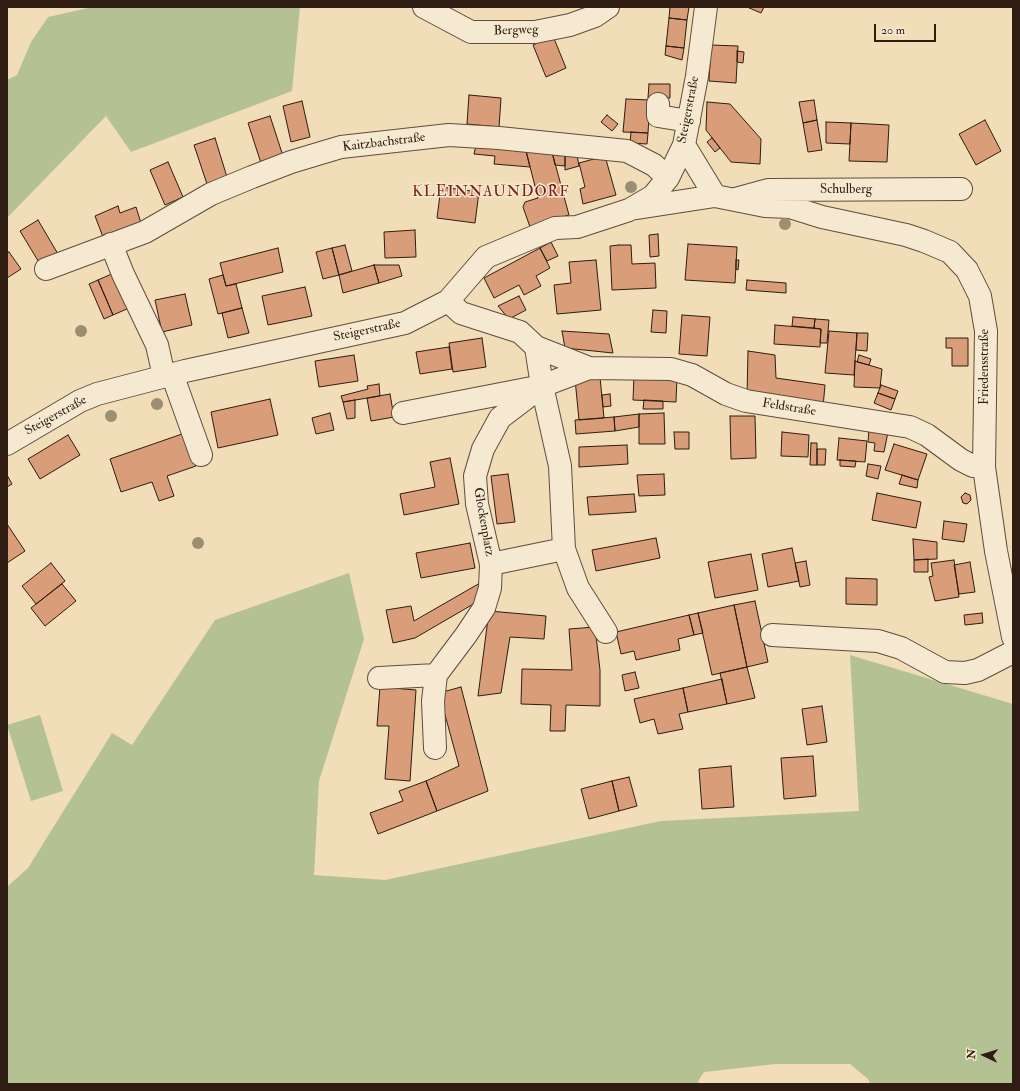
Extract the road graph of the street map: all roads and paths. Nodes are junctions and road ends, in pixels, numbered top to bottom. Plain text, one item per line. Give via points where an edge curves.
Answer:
1 (424, 7) edge
2 (608, 7) edge
3 (706, 7) edge
4 (658, 104) dead end
5 (689, 121) junction
6 (684, 145) junction
7 (668, 178) junction
8 (961, 189) dead end
9 (723, 198) junction
10 (632, 208) junction
11 (111, 244) junction
12 (46, 269) dead end
13 (448, 301) junction
14 (536, 347) junction
15 (589, 368) junction
16 (168, 375) junction
17 (542, 386) junction
18 (403, 413) dead end
19 (7, 444) edge
20 (201, 456) dead end
21 (984, 467) junction
22 (564, 549) junction
23 (490, 564) junction
24 (606, 632) dead end
25 (772, 635) dead end
26 (1013, 637) edge
27 (1013, 652) edge
28 (436, 675) junction
29 (379, 678) dead end
30 (435, 748) dead end

1 - 2 street, Bergweg via 472,32 535,32 595,16
3 - 5 street, Steigerstraße
4 - 5 street via 658,116
5 - 6 street, Steigerstraße
6 - 7 street, Steigerstraße
6 - 9 street
7 - 10 street, Steigerstraße via 653,196
7 - 11 street, Kaitzbachstraße via 654,165 627,151 499,138 449,135 341,147 291,162 211,194 145,232
8 - 9 street, Schulberg via 768,190
9 - 10 street, Friedensstraße
9 - 21 street, Friedensstraße via 765,206 790,207 822,217 906,235 950,252 967,270 980,296 986,331
10 - 13 street, Steigerstraße via 577,227 556,228 486,257
11 - 12 street, Kaitzbachstraße
11 - 16 street
13 - 14 street, Feldstraße via 461,313 520,332
13 - 16 street, Steigerstraße via 405,323
14 - 15 street, Feldstraße
14 - 17 street
15 - 17 street, Feldstraße
15 - 21 street, Feldstraße via 670,370 692,375 726,394 746,401 910,427 927,435 961,460 973,466
16 - 19 street, Steigerstraße via 80,400
16 - 20 street
17 - 18 street
17 - 22 street via 560,466
17 - 23 street, Glockenplatz via 500,418 483,449 475,476 477,504
21 - 26 street, Friedensstraße via 996,551
22 - 23 street, Glockenplatz
22 - 24 street via 578,588
23 - 28 street, Glockenplatz via 490,588 484,608
25 - 27 street via 878,641 901,648 945,672 958,673 978,670
28 - 29 street
28 - 30 street via 433,701

